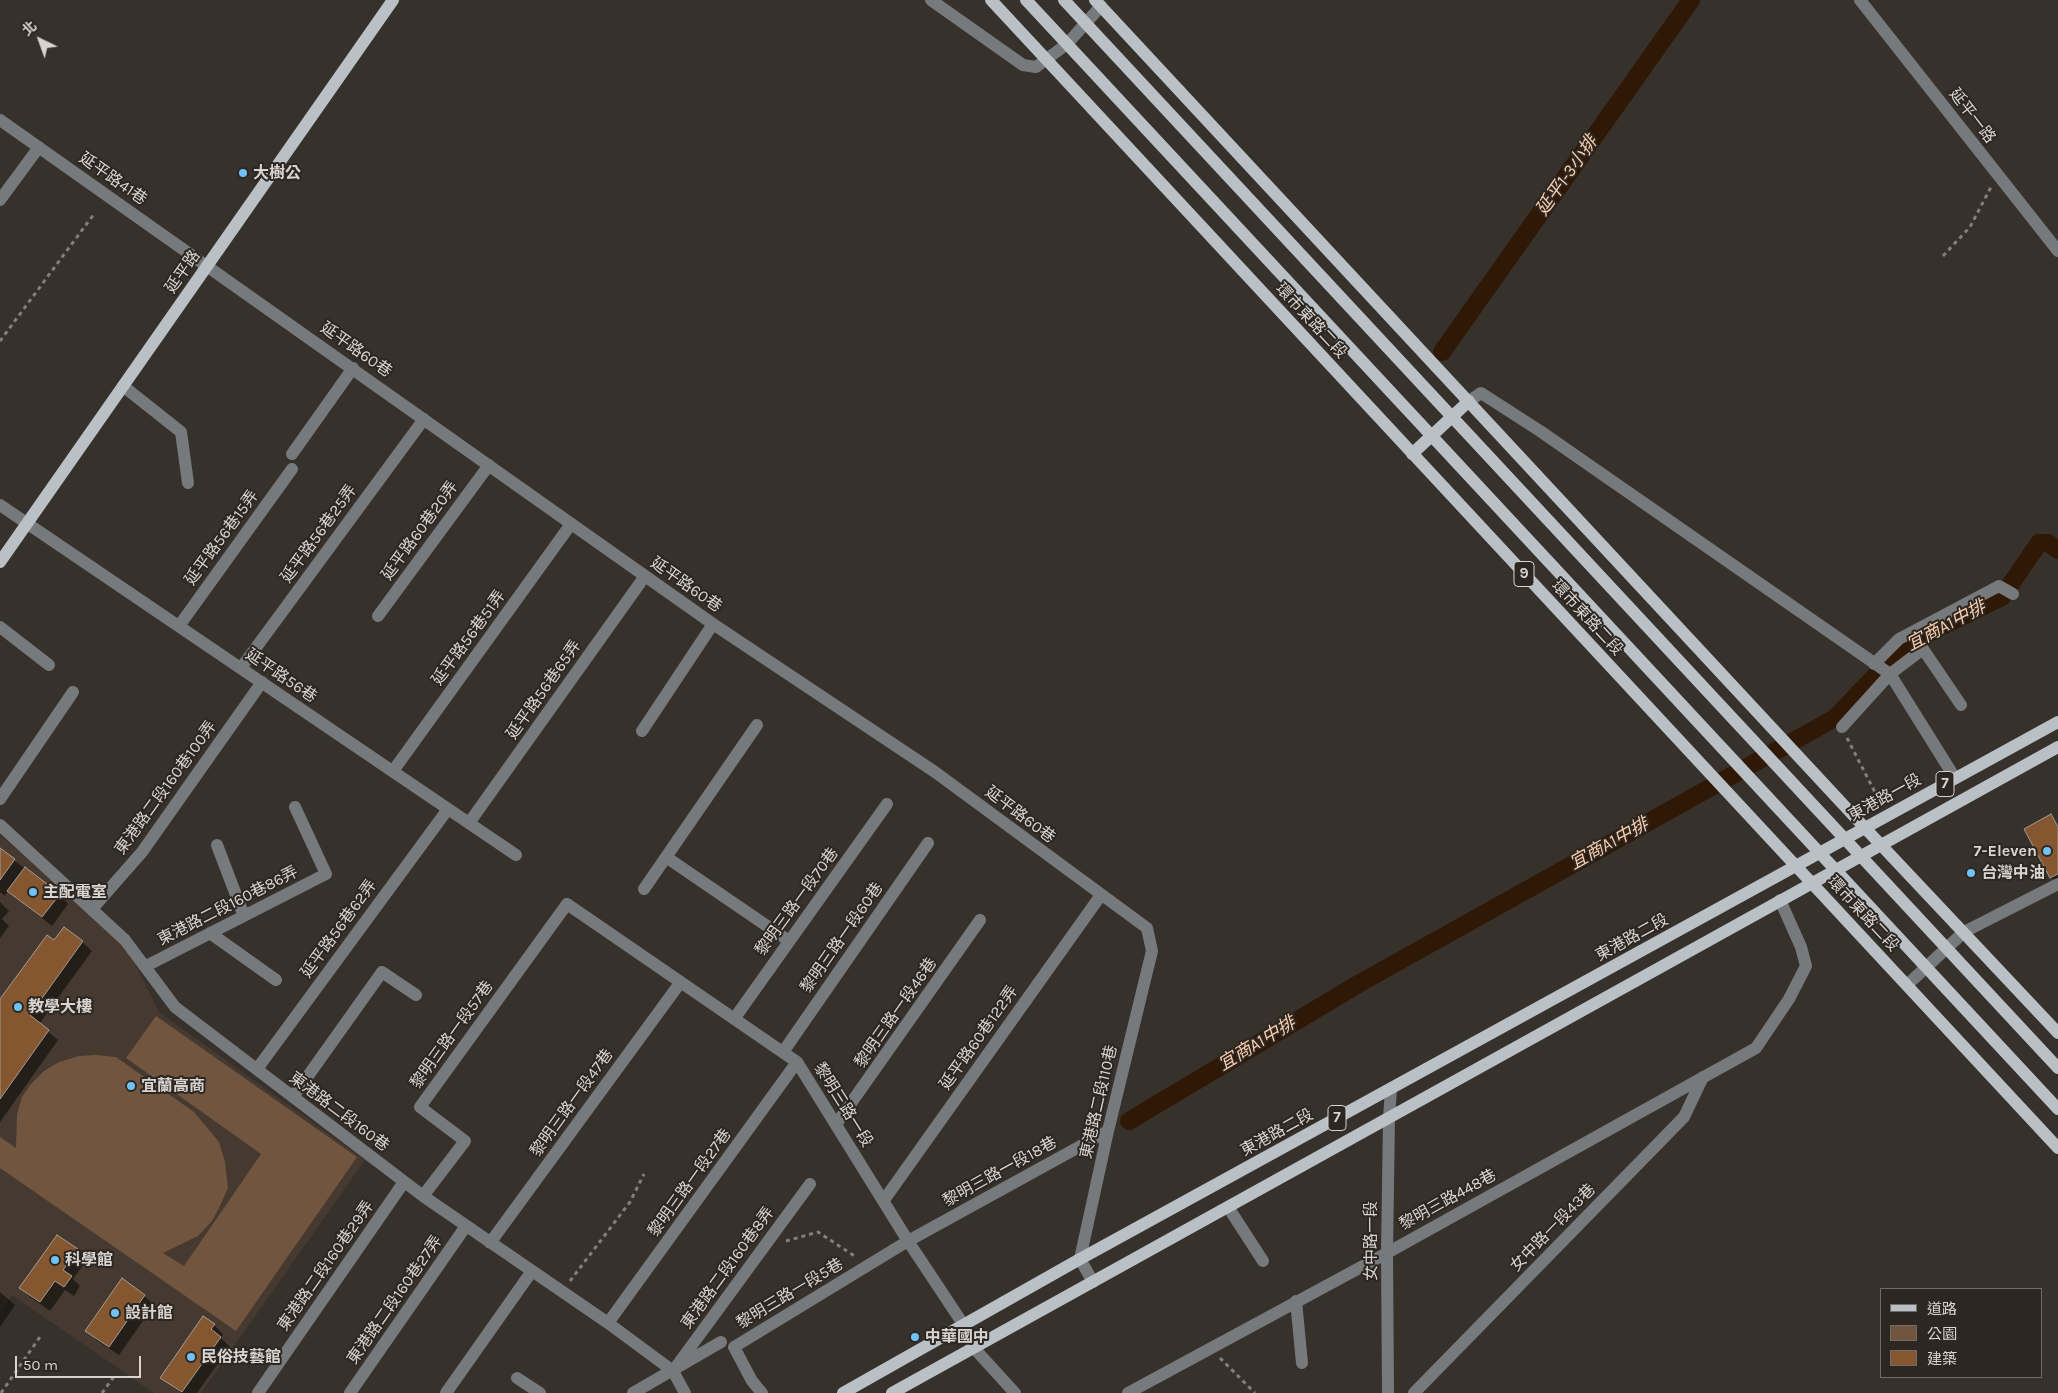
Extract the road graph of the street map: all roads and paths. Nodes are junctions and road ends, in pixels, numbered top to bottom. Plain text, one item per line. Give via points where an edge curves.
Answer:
1 (392, 0) edge
2 (931, 0) edge
3 (991, 0) edge
4 (1026, 0) edge
5 (1064, 0) edge
6 (1860, 0) edge
7 (1098, 3) edge
8 (1086, 23) junction
9 (1067, 44) junction
10 (1047, 60) junction
11 (0, 120) edge
12 (38, 146) junction
13 (1998, 175) junction
14 (0, 200) edge
15 (94, 214) dead end
16 (2058, 251) edge
17 (1944, 256) dead end
18 (208, 266) junction
19 (0, 341) edge
20 (353, 368) junction
21 (123, 386) junction
22 (1469, 401) junction
23 (1452, 417) junction
24 (424, 419) junction
25 (1432, 436) junction
26 (292, 454) dead end
27 (1412, 454) junction
28 (489, 465) junction
29 (292, 469) dead end
30 (188, 483) dead end
31 (0, 504) edge
32 (28, 524) junction
33 (571, 524) junction
34 (0, 562) edge
35 (645, 576) junction
36 (2012, 594) dead end
37 (378, 616) dead end
38 (713, 624) junction
39 (178, 626) junction
40 (0, 627) edge
41 (1874, 664) junction
42 (49, 665) dead end
43 (241, 668) junction
44 (1890, 674) junction
45 (262, 682) junction
46 (73, 692) dead end
47 (1961, 705) dead end
48 (2058, 722) edge
49 (757, 725) dead end
50 (1842, 727) joint
51 (642, 731) dead end
52 (2058, 747) edge
53 (393, 771) junction
54 (1955, 778) junction
55 (0, 799) edge
56 (887, 804) dead end
57 (295, 806) dead end
58 (448, 809) junction
59 (1887, 816) junction
60 (469, 823) junction
61 (0, 825) edge
62 (1865, 828) junction
63 (1845, 838) junction
64 (928, 843) dead end
65 (1881, 844) junction
66 (217, 845) dead end
67 (1832, 845) joint
68 (1819, 852) junction
69 (516, 855) dead end
70 (1860, 856) junction
71 (666, 857) junction
72 (1795, 866) junction
73 (1835, 870) junction
74 (1811, 883) junction
75 (2058, 884) edge
76 (644, 888) dead end
77 (1101, 895) junction
78 (1780, 900) junction
79 (567, 904) joint
80 (92, 909) junction
81 (244, 916) junction
82 (980, 920) dead end
83 (1147, 928) joint
84 (1964, 932) junction
85 (210, 933) junction
86 (788, 941) junction
87 (1947, 948) junction
88 (146, 966) junction
89 (1926, 967) junction
90 (276, 980) dead end
91 (680, 983) junction
92 (1906, 984) junction
93 (416, 995) dead end
94 (734, 1019) junction
95 (2058, 1034) edge
96 (783, 1052) junction
97 (797, 1062) junction
98 (2058, 1068) edge
99 (257, 1069) junction
100 (1703, 1077) junction
101 (1391, 1088) junction
102 (293, 1097) junction
103 (2058, 1109) edge
104 (1389, 1118) junction
105 (837, 1124) junction
106 (1108, 1131) junction
107 (2058, 1148) edge
108 (644, 1174) dead end
109 (404, 1182) junction
110 (810, 1184) dead end
111 (423, 1196) junction
112 (884, 1200) junction
113 (1228, 1207) junction
114 (466, 1226) junction
115 (908, 1241) junction
116 (490, 1243) junction
117 (765, 1247) junction
118 (1387, 1252) junction
119 (1080, 1259) junction
120 (1263, 1261) dead end
121 (869, 1266) junction
122 (532, 1271) junction
123 (1093, 1282) junction
124 (562, 1291) junction
125 (1296, 1301) junction
126 (608, 1323) junction
127 (963, 1324) junction
128 (42, 1334) dead end
129 (721, 1342) dead end
130 (973, 1348) junction
131 (1209, 1348) junction
132 (1302, 1363) dead end
133 (673, 1371) junction
134 (115, 1374) dead end
135 (518, 1378) dead end
136 (1, 1393) edge
137 (102, 1393) edge
138 (258, 1393) edge
139 (350, 1393) edge
140 (446, 1393) edge
141 (540, 1393) edge
142 (633, 1393) edge
143 (685, 1393) edge
144 (762, 1393) edge
145 (843, 1393) edge
146 (892, 1393) edge
147 (1016, 1393) edge
148 (1128, 1393) edge
149 (1255, 1393) edge
150 (1388, 1393) edge
151 (1414, 1393) edge

1 - 18 main road, 延平路
2 - 10 street via 1023,65 1036,67
3 - 10 main road, 環市東路二段 / 9
4 - 9 main road, 環市東路二段 / 9
5 - 8 main road
6 - 13 street, 延平一路
7 - 8 street
7 - 22 main road
8 - 9 street
8 - 23 main road
9 - 10 street
9 - 25 main road, 環市東路二段 / 9
10 - 27 main road, 環市東路二段 / 9
11 - 12 street, 延平路41巷
12 - 14 street
12 - 18 street, 延平路41巷
13 - 16 street, 延平一路
13 - 17 path via 1970,227
15 - 19 path
18 - 20 street, 延平路60巷
18 - 21 main road, 延平路
20 - 24 street, 延平路60巷
20 - 26 street
21 - 30 street via 181,432
21 - 32 main road, 延平路
22 - 23 main road
22 - 41 street via 1481,393 1540,431
22 - 62 main road
23 - 25 main road
23 - 63 main road
24 - 28 street, 延平路60巷
24 - 43 street, 延平路56巷25弄
25 - 27 main road
25 - 68 main road, 環市東路二段 / 9
27 - 72 main road, 環市東路二段 / 9
28 - 33 street, 延平路60巷
28 - 37 street, 延平路60巷20弄
29 - 39 street, 延平路56巷15弄
31 - 32 street, 延平路56巷
32 - 34 main road, 延平路
32 - 39 street, 延平路56巷
33 - 35 street, 延平路60巷
33 - 53 street, 延平路56巷51弄
35 - 38 street, 延平路60巷
35 - 60 street, 延平路56巷65弄
36 - 41 street via 1999,586 1900,639
38 - 51 street
38 - 77 street, 延平路60巷 via 935,772
39 - 43 street, 延平路56巷
40 - 42 street
41 - 44 street
43 - 45 street, 延平路56巷
44 - 47 street via 1923,649
44 - 50 street
44 - 54 street
45 - 53 street, 延平路56巷
45 - 80 street, 東港路二段160巷100弄 via 142,852
46 - 55 street
48 - 54 main road, 東港路一段 / 7
49 - 71 street
50 - 59 path
52 - 65 main road, 7
53 - 58 street, 延平路56巷
54 - 59 main road, 東港路一段 / 7
56 - 86 street, 黎明三路一段70巷
57 - 81 street, 東港路二段160巷86弄 via 326,874
58 - 60 street, 延平路56巷
58 - 99 street, 延平路56巷62弄
59 - 62 main road, 東港路一段 / 7
60 - 69 street, 延平路56巷
61 - 80 street, 東港路二段160巷
62 - 63 main road, 東港路一段 / 7
62 - 65 main road
63 - 67 main road, 東港路一段 / 7
63 - 70 main road
64 - 96 street, 黎明三路一段60巷
65 - 70 main road, 7
65 - 84 main road
66 - 81 street
67 - 68 main road, 東港路二段 / 7
68 - 72 main road, 東港路二段 / 7
68 - 73 main road, 環市東路二段 / 9
70 - 73 main road, 7
70 - 87 main road
71 - 76 street
71 - 86 street
72 - 74 main road, 環市東路二段 / 9
72 - 101 main road, 東港路二段 / 7
73 - 74 main road, 7
73 - 89 main road, 環市東路二段 / 9
74 - 78 main road, 7
74 - 92 main road, 環市東路二段 / 9
75 - 84 street
77 - 83 street, 延平路60巷
77 - 112 street, 延平路60巷122弄
78 - 100 street, 黎明三路448巷 via 1806,966 1756,1048
78 - 104 main road, 7
79 - 91 street, 黎明三路一段
79 - 111 street, 黎明三路一段57巷 via 420,1107 464,1141
80 - 88 street, 東港路二段160巷 via 125,940
81 - 85 street, 東港路二段160巷86弄
82 - 105 street, 黎明三路一段46巷
83 - 106 street, 東港路二段110巷 via 1152,951
84 - 87 street
84 - 95 main road
85 - 88 street, 東港路二段160巷86弄
85 - 90 street
86 - 94 street, 黎明三路一段70巷
87 - 89 street
87 - 98 main road
88 - 99 street, 東港路二段160巷 via 176,1007
89 - 92 street
89 - 103 main road, 環市東路二段 / 9
91 - 94 street, 黎明三路一段
91 - 116 street, 黎明三路一段47巷
92 - 107 main road, 環市東路二段 / 9
93 - 102 street via 382,972
94 - 96 street, 黎明三路一段
96 - 97 street, 黎明三路一段
97 - 105 street, 黎明三路一段
97 - 126 street, 黎明三路一段27巷
99 - 102 street, 東港路二段160巷
100 - 118 street, 黎明三路448巷
100 - 151 street, 女中路一段43巷 via 1684,1117
101 - 104 street, 女中路一段
101 - 119 main road, 東港路二段 / 7
102 - 109 street, 東港路二段160巷
104 - 113 main road, 7
104 - 118 street, 女中路一段
105 - 112 street, 黎明三路一段
106 - 115 street, 黎明三路一段18巷
106 - 119 street, 東港路二段110巷
108 - 124 path via 630,1202
109 - 111 street, 東港路二段160巷
109 - 138 street, 東港路二段160巷29弄
110 - 117 street, 東港路二段160巷8弄
111 - 114 street, 東港路二段160巷
112 - 115 street, 黎明三路一段
113 - 120 street
113 - 123 main road, 7
114 - 116 street, 東港路二段160巷
114 - 139 street, 東港路二段160巷27弄
115 - 121 street, 黎明三路一段5巷
115 - 127 street, 黎明三路一段
116 - 122 street, 東港路二段160巷
117 - 121 path via 818,1232
117 - 133 street, 東港路二段160巷8弄
118 - 125 street, 黎明三路448巷
118 - 150 street, 女中路一段
119 - 123 street
119 - 127 main road, 東港路二段 / 7
121 - 144 street, 黎明三路一段5巷 via 734,1347
122 - 124 street, 東港路二段160巷
122 - 140 street
123 - 130 main road, 7
124 - 126 street, 東港路二段160巷
125 - 131 street, 黎明三路448巷
125 - 132 street
126 - 133 street, 東港路二段160巷
127 - 130 street, 黎明三路一段
127 - 145 main road, 東港路二段 / 7
128 - 136 path
129 - 133 street
130 - 146 main road, 7
130 - 147 street
131 - 148 street, 黎明三路448巷
131 - 149 path
133 - 142 street
133 - 143 street, 東港路二段160巷
134 - 137 path
135 - 141 street

